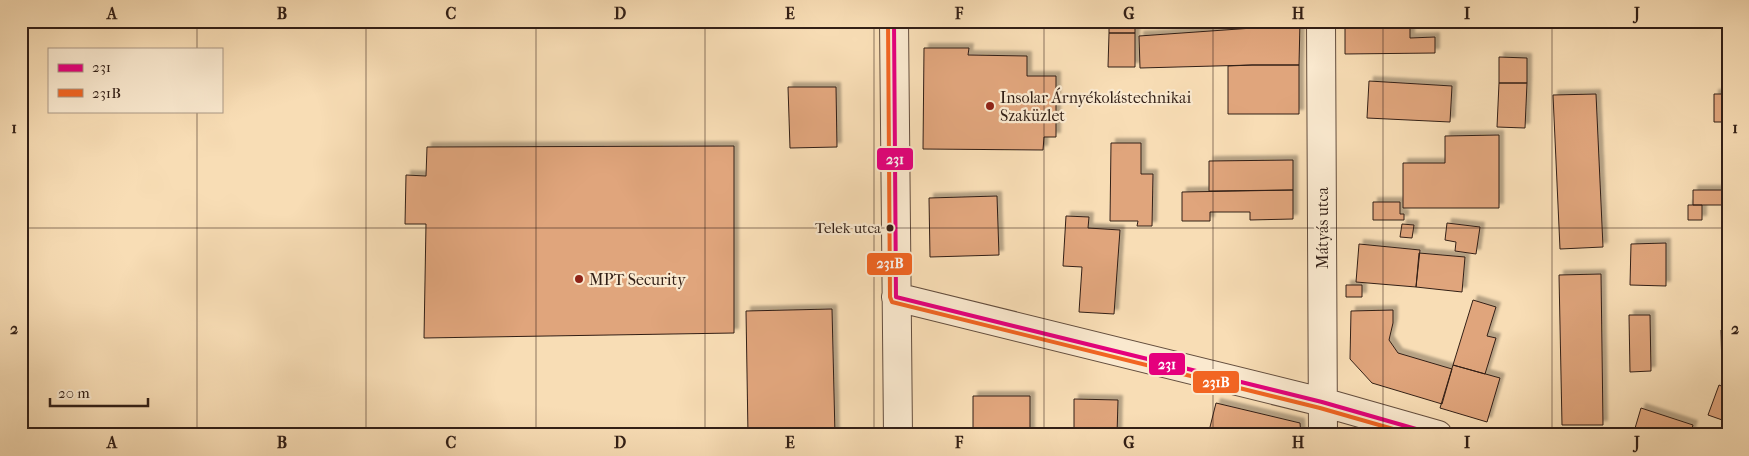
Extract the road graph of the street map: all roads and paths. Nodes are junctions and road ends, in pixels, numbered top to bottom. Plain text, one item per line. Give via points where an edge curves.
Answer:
1 (894, 21) edge
2 (1321, 21) edge
3 (896, 297) junction
4 (1322, 402) junction
5 (898, 435) edge
6 (1323, 435) edge
7 (1438, 435) edge

1 - 3 street
2 - 4 street, Mátyás utca
3 - 4 street
3 - 5 street
4 - 6 street, Mátyás utca
4 - 7 street

